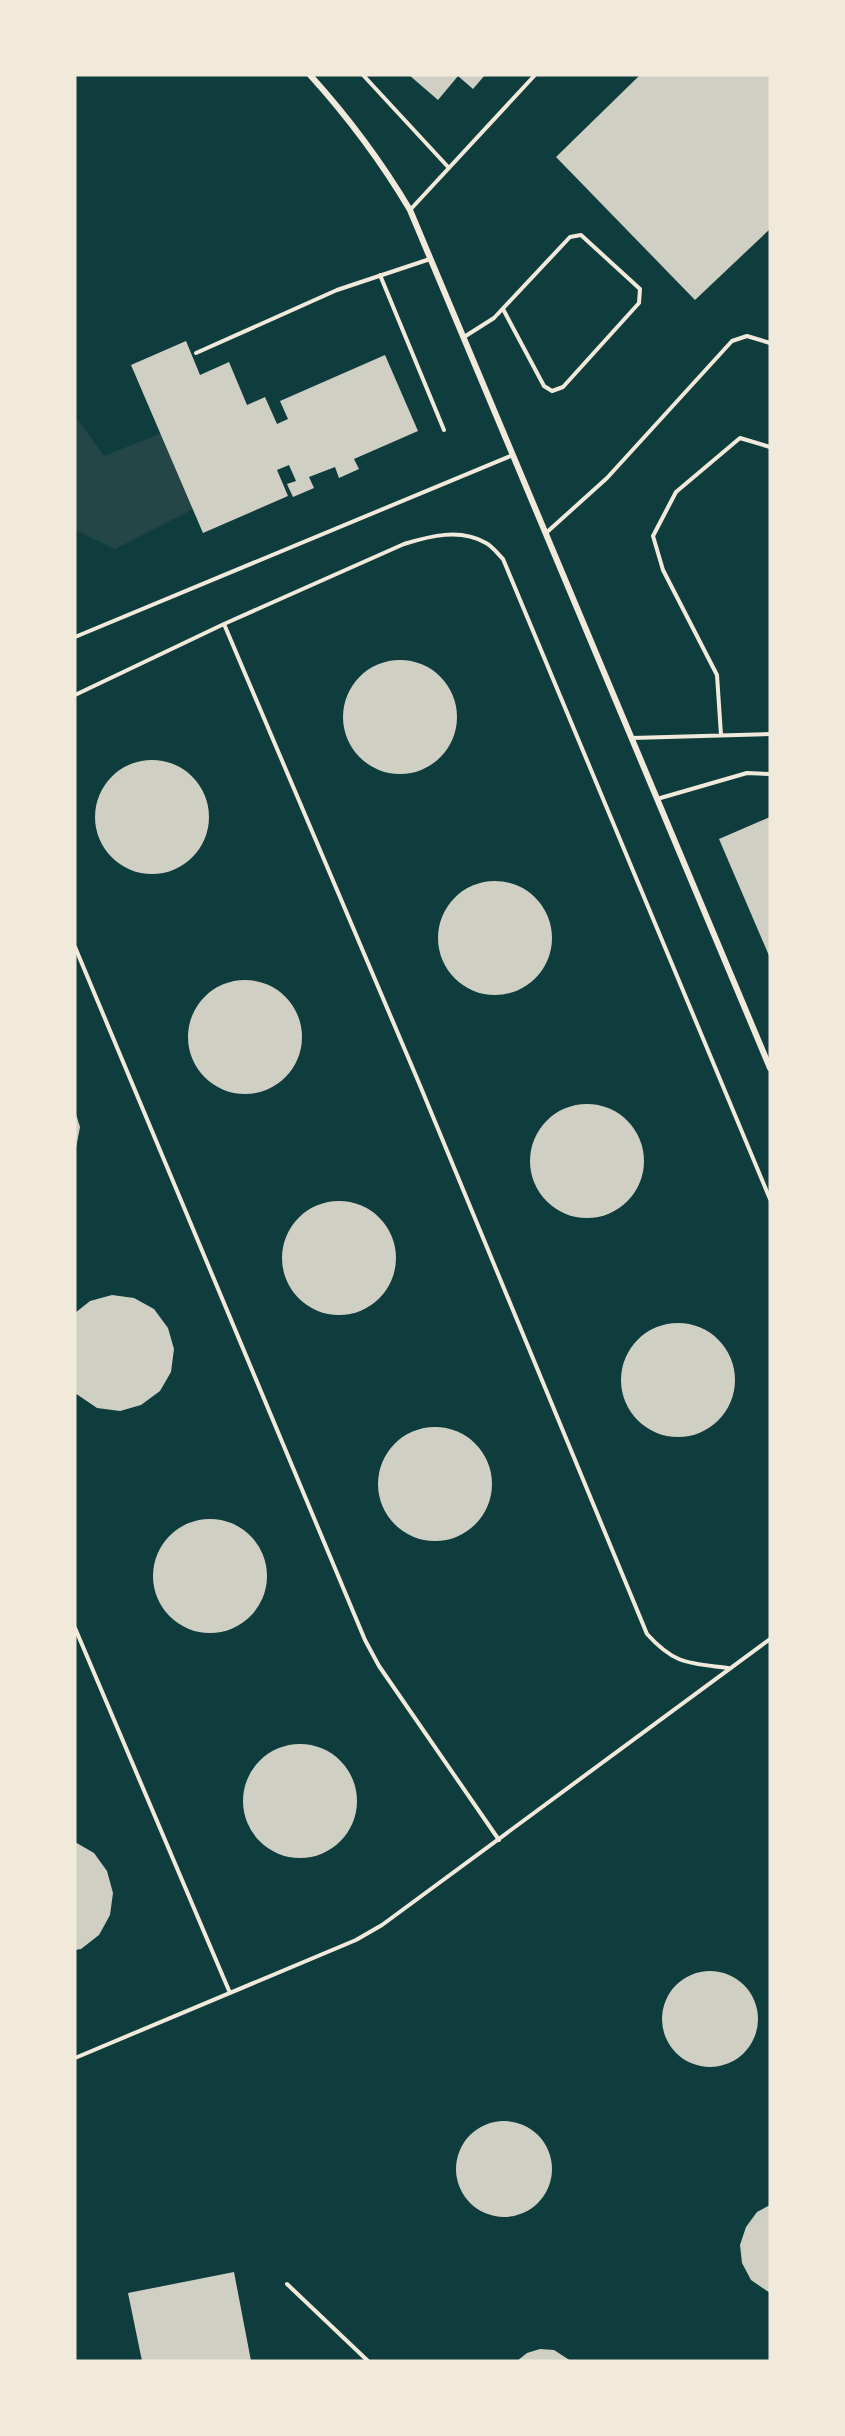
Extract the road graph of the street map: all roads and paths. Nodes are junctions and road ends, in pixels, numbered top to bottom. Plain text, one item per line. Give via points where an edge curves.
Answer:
1 (310, 75) edge
2 (363, 75) edge
3 (536, 75) edge
4 (449, 168) junction
5 (410, 210) junction
6 (431, 258) junction
7 (380, 275) junction
8 (503, 309) junction
9 (464, 337) junction
10 (770, 343) edge
11 (195, 353) dead end
12 (444, 430) dead end
13 (770, 447) edge
14 (513, 455) junction
15 (546, 533) junction
16 (224, 624) junction
17 (75, 638) edge
18 (75, 695) edge
19 (770, 734) edge
20 (722, 735) junction
21 (632, 738) junction
22 (770, 774) edge
23 (657, 799) junction
24 (75, 946) edge
25 (770, 1068) edge
26 (770, 1198) edge
27 (75, 1629) edge
28 (770, 1639) edge
29 (728, 1668) junction
30 (499, 1840) junction
31 (230, 1993) junction
32 (75, 2058) edge
33 (287, 2284) dead end
34 (368, 2361) edge

1 - 5 street via 365,141
2 - 4 lane
3 - 4 lane
4 - 5 lane
5 - 6 street
6 - 7 lane
6 - 9 street
7 - 11 lane via 336,290
7 - 12 lane
8 - 8 lane via 570,237 581,235 640,289 639,303 563,387 552,391 544,386
8 - 9 lane
9 - 14 street
10 - 15 lane via 747,336 732,341 607,478
13 - 20 lane via 740,438 676,492 653,536 663,570 717,675
14 - 15 street
14 - 17 lane
15 - 21 street
16 - 18 lane
16 - 26 lane via 404,544 433,535 461,535 487,543 503,559
16 - 29 lane via 647,1634 662,1652 684,1662
19 - 20 lane
20 - 21 lane
21 - 23 street
22 - 23 lane via 747,773
23 - 25 street
24 - 30 lane via 364,1640
27 - 31 lane
28 - 29 lane
29 - 30 lane
30 - 31 lane via 356,1940
31 - 32 lane
33 - 34 lane

